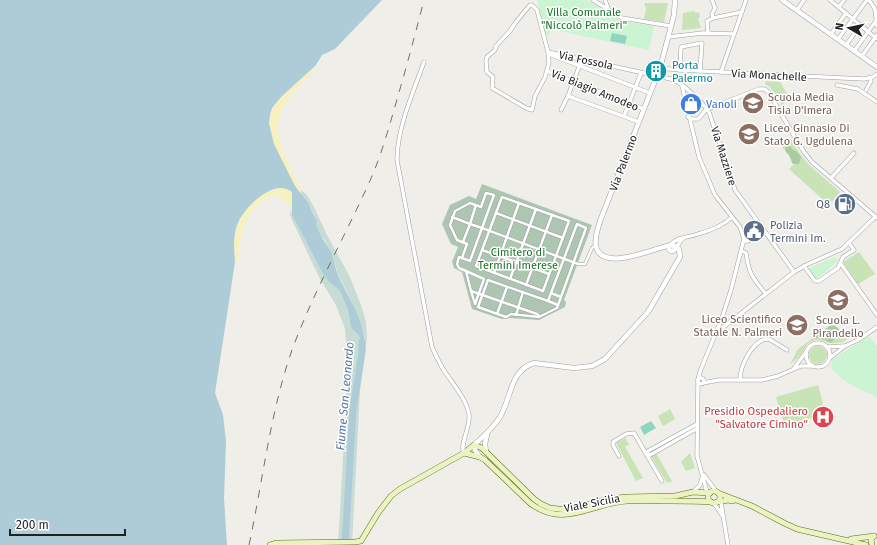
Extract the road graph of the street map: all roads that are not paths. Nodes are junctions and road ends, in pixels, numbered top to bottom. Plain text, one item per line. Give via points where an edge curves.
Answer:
1 (593, 0) edge
2 (605, 0) edge
3 (675, 0) edge
4 (712, 0) edge
5 (746, 0) edge
6 (782, 0) edge
7 (804, 0) edge
8 (830, 0) edge
9 (844, 0) edge
10 (868, 0) edge
11 (839, 7) junction
12 (876, 9) edge
13 (610, 10) junction
14 (797, 10) junction
15 (742, 12) junction
16 (846, 13) junction
17 (713, 18) junction
18 (854, 19) junction
19 (876, 21) edge
20 (861, 25) junction
21 (671, 26) junction
22 (877, 26) edge
23 (868, 31) junction
24 (708, 33) junction
25 (734, 34) junction
26 (831, 34) junction
27 (668, 37) junction
28 (877, 37) edge
29 (838, 40) junction
30 (846, 45) junction
31 (854, 51) junction
32 (548, 53) junction
33 (862, 56) junction
34 (582, 59) junction
35 (424, 62) dead end
36 (579, 66) junction
37 (877, 67) edge
38 (662, 68) junction
39 (680, 70) junction
40 (547, 71) junction
41 (700, 71) junction
42 (721, 72) junction
43 (641, 73) junction
44 (877, 74) edge
45 (657, 76) junction
46 (663, 77) junction
47 (870, 77) junction
48 (573, 82) junction
49 (682, 85) junction
50 (837, 85) dead end
51 (636, 88) junction
52 (866, 90) dead end
53 (650, 93) junction
54 (690, 93) junction
55 (568, 96) junction
56 (684, 96) junction
57 (877, 101) edge
58 (629, 103) junction
59 (644, 109) junction
60 (707, 109) junction
61 (561, 110) dead end
62 (624, 116) junction
63 (688, 116) junction
64 (639, 122) junction
65 (854, 153) dead end
66 (831, 178) junction
67 (519, 203) junction
68 (476, 205) junction
69 (536, 209) junction
70 (496, 213) junction
71 (552, 215) junction
72 (732, 217) junction
73 (876, 217) edge
74 (452, 218) junction
75 (513, 219) junction
76 (470, 224) junction
77 (530, 225) junction
78 (482, 228) junction
79 (489, 231) junction
80 (546, 231) junction
81 (766, 233) junction
82 (686, 236) junction
83 (506, 238) junction
84 (563, 238) junction
85 (744, 241) junction
86 (463, 242) junction
87 (849, 243) junction
88 (523, 244) junction
89 (596, 248) junction
90 (672, 248) junction
91 (482, 250) junction
92 (539, 250) junction
93 (742, 251) junction
94 (500, 256) junction
95 (556, 256) junction
96 (462, 258) junction
97 (564, 259) junction
98 (516, 262) junction
99 (573, 262) junction
100 (841, 264) junction
101 (804, 266) junction
102 (532, 268) junction
103 (466, 271) junction
104 (794, 272) junction
105 (494, 273) junction
106 (549, 274) junction
107 (510, 279) junction
108 (526, 285) junction
109 (507, 287) junction
110 (471, 291) junction
111 (523, 292) junction
112 (551, 293) junction
113 (765, 293) junction
114 (479, 294) junction
115 (483, 295) junction
116 (561, 296) junction
117 (548, 301) junction
118 (502, 302) junction
119 (558, 305) junction
120 (518, 307) junction
121 (497, 314) junction
122 (516, 315) junction
123 (877, 315) edge
124 (539, 317) junction
125 (722, 318) junction
126 (728, 323) junction
127 (877, 327) edge
128 (716, 333) junction
129 (845, 346) junction
130 (826, 347) junction
131 (787, 350) dead end
132 (806, 352) junction
133 (829, 359) junction
134 (703, 365) junction
135 (813, 366) junction
136 (794, 369) junction
137 (698, 380) junction
138 (740, 380) junction
139 (703, 381) junction
140 (698, 398) junction
141 (696, 424) junction
142 (696, 429) junction
143 (487, 434) junction
144 (474, 445) junction
145 (486, 452) junction
146 (464, 453) junction
147 (646, 454) junction
148 (480, 456) junction
149 (619, 456) dead end
150 (702, 473) junction
151 (662, 481) dead end
152 (693, 492) junction
153 (709, 494) junction
154 (716, 498) junction
155 (738, 502) junction
156 (724, 519) junction
157 (876, 535) edge
158 (844, 539) junction
159 (311, 543) edge
160 (358, 543) edge
161 (270, 545) edge
162 (728, 545) edge
163 (866, 545) edge
164 (872, 545) edge

1 - 13 street
2 - 13 street
3 - 21 street, Via Palermo
4 - 17 street via 715,8
5 - 15 street
6 - 14 street
7 - 14 street
8 - 11 street
9 - 11 street
10 - 12 street
10 - 18 street
11 - 16 street
12 - 19 street
13 - 21 street via 622,18
14 - 26 street
15 - 17 street
15 - 25 street
16 - 18 street
16 - 26 street
17 - 24 street via 706,21
18 - 20 street
18 - 29 street
19 - 22 street
19 - 23 street
20 - 23 street
20 - 30 street
21 - 27 street, Via Palermo
23 - 28 street
23 - 31 street
24 - 25 street
24 - 27 street
25 - 42 street
26 - 29 street
27 - 38 street, Via Palermo
28 - 33 street
29 - 30 street
30 - 31 street
31 - 33 street
32 - 34 street, Via Fossola
32 - 36 street
32 - 40 street
32 - 40 street, Via Fossola via 537,10 532,5 486,61 488,72 493,77 492,88 532,110 535,96
33 - 37 street
34 - 36 street
34 - 43 street, Via Fossola
35 - 146 street via 400,132 397,160 432,347 469,416 462,447
36 - 48 street
36 - 51 street
38 - 39 street, Via Monachelle
38 - 45 street, Via Palermo
38 - 46 street
39 - 41 street, Via Monachelle
39 - 41 street via 681,47 702,43
40 - 48 street, Via Biagio Amodeo
41 - 42 street, Via Monachelle
42 - 47 street, Via Monachelle
43 - 45 street, Via Fossola
43 - 51 street
44 - 47 street, Via Monachelle
45 - 46 street, Via Mazziere
45 - 53 street, Via Palermo
46 - 49 street, Via Mazziere
47 - 52 street via 871,81
48 - 55 street
48 - 58 street, Via Biagio Amodeo
49 - 54 street, Via Mazziere
49 - 56 street
50 - 57 street via 858,90
51 - 53 street
51 - 58 street
53 - 59 street, Via Palermo
54 - 56 street via 685,92
54 - 60 street, Via Mazziere
55 - 61 street
55 - 62 street
56 - 63 street
58 - 59 street, Via Biagio Amodeo
58 - 62 street
59 - 64 street, Via Palermo
60 - 63 street via 698,119 692,120
60 - 66 street via 765,89 804,152
60 - 81 street, Via Mazziere via 735,190
62 - 64 street
63 - 72 street via 699,157 715,195
64 - 89 street, Via Palermo via 600,221
65 - 66 street
66 - 73 street
67 - 69 street
67 - 70 street via 502,197
67 - 75 street
68 - 74 street via 470,203 455,211
68 - 76 street
68 - 78 street via 481,207 486,193 494,196
69 - 71 street
69 - 77 street
70 - 75 street
70 - 79 street
71 - 80 street
71 - 84 street via 569,222
72 - 82 street via 698,235
72 - 85 street via 744,234
73 - 87 street
74 - 76 street
74 - 86 street via 450,225 457,240
75 - 77 street
75 - 83 street
76 - 78 street
76 - 86 street
77 - 80 street
77 - 88 street
78 - 79 street
78 - 96 street via 470,261
79 - 83 street
79 - 91 street
80 - 84 street
80 - 92 street
81 - 85 street via 748,242
81 - 104 street, Via Mazziere
82 - 90 street
82 - 90 street via 675,240
83 - 88 street
83 - 94 street
84 - 95 street
85 - 93 street
86 - 96 street via 467,244
87 - 100 street via 854,250 843,257
87 - 101 street via 839,251
88 - 92 street
88 - 98 street
89 - 90 street via 606,257 614,258
89 - 99 street via 592,248 585,264
90 - 143 street via 676,258 674,268 648,312 605,359 592,366 574,368 534,363 523,369 513,382 499,418
91 - 94 street
91 - 105 street via 476,266
92 - 95 street
92 - 102 street
93 - 113 street via 746,253 749,271
93 - 125 street
94 - 98 street
94 - 105 street
95 - 97 street
95 - 106 street
96 - 103 street via 460,257 457,264
97 - 99 street
97 - 99 street via 577,224 586,228
97 - 112 street
98 - 102 street
98 - 107 street
99 - 116 street
100 - 101 street via 818,281 814,280
100 - 123 street
101 - 104 street
102 - 106 street
102 - 108 street
103 - 110 street
103 - 114 street via 484,279
104 - 113 street
105 - 107 street
106 - 108 street via 543,291
107 - 108 street
109 - 111 street
109 - 115 street via 488,280
109 - 118 street
110 - 114 street
110 - 114 street via 475,304
111 - 117 street
111 - 120 street
112 - 116 street
112 - 117 street
113 - 126 street
114 - 115 street
115 - 118 street
115 - 121 street via 478,307
116 - 119 street
117 - 119 street
118 - 120 street
118 - 121 street
119 - 124 street via 557,308
120 - 122 street
120 - 124 street via 538,314
121 - 122 street via 506,317
122 - 124 street
125 - 126 street via 723,323
125 - 128 street
126 - 128 street
127 - 129 street
128 - 134 street
129 - 130 street
129 - 133 street
130 - 132 street via 817,343 810,346
130 - 133 street
131 - 138 street via 769,339 763,340 748,354
132 - 135 street
132 - 136 street
133 - 135 street via 823,365
134 - 137 street
134 - 139 street
135 - 136 street
136 - 138 street via 762,380
137 - 139 street via 699,383
137 - 140 street
138 - 139 street
139 - 140 street
140 - 141 street
141 - 142 street
141 - 147 street via 648,450
142 - 147 street via 650,455
142 - 150 street via 697,456
143 - 144 street
143 - 145 street
144 - 145 main road, Viale Sicilia
144 - 146 main road
144 - 148 street
145 - 152 main road, Viale Sicilia via 534,499 558,509 578,508 627,496 675,496
146 - 148 main road
146 - 160 main road via 391,496
147 - 149 street via 633,433 613,442
147 - 151 street
148 - 154 main road, Viale Sicilia via 530,503 548,513 567,515 627,501
150 - 152 street via 700,485
150 - 153 street
150 - 154 street
152 - 153 main road, Viale Sicilia
153 - 154 main road
153 - 154 main road
154 - 155 main road
154 - 155 main road, Viale Sicilia
154 - 156 street
154 - 156 street
155 - 158 main road via 752,506 797,529
156 - 162 street
157 - 158 main road
157 - 164 main road via 872,539
158 - 163 main road
159 - 160 main road
159 - 161 main road

